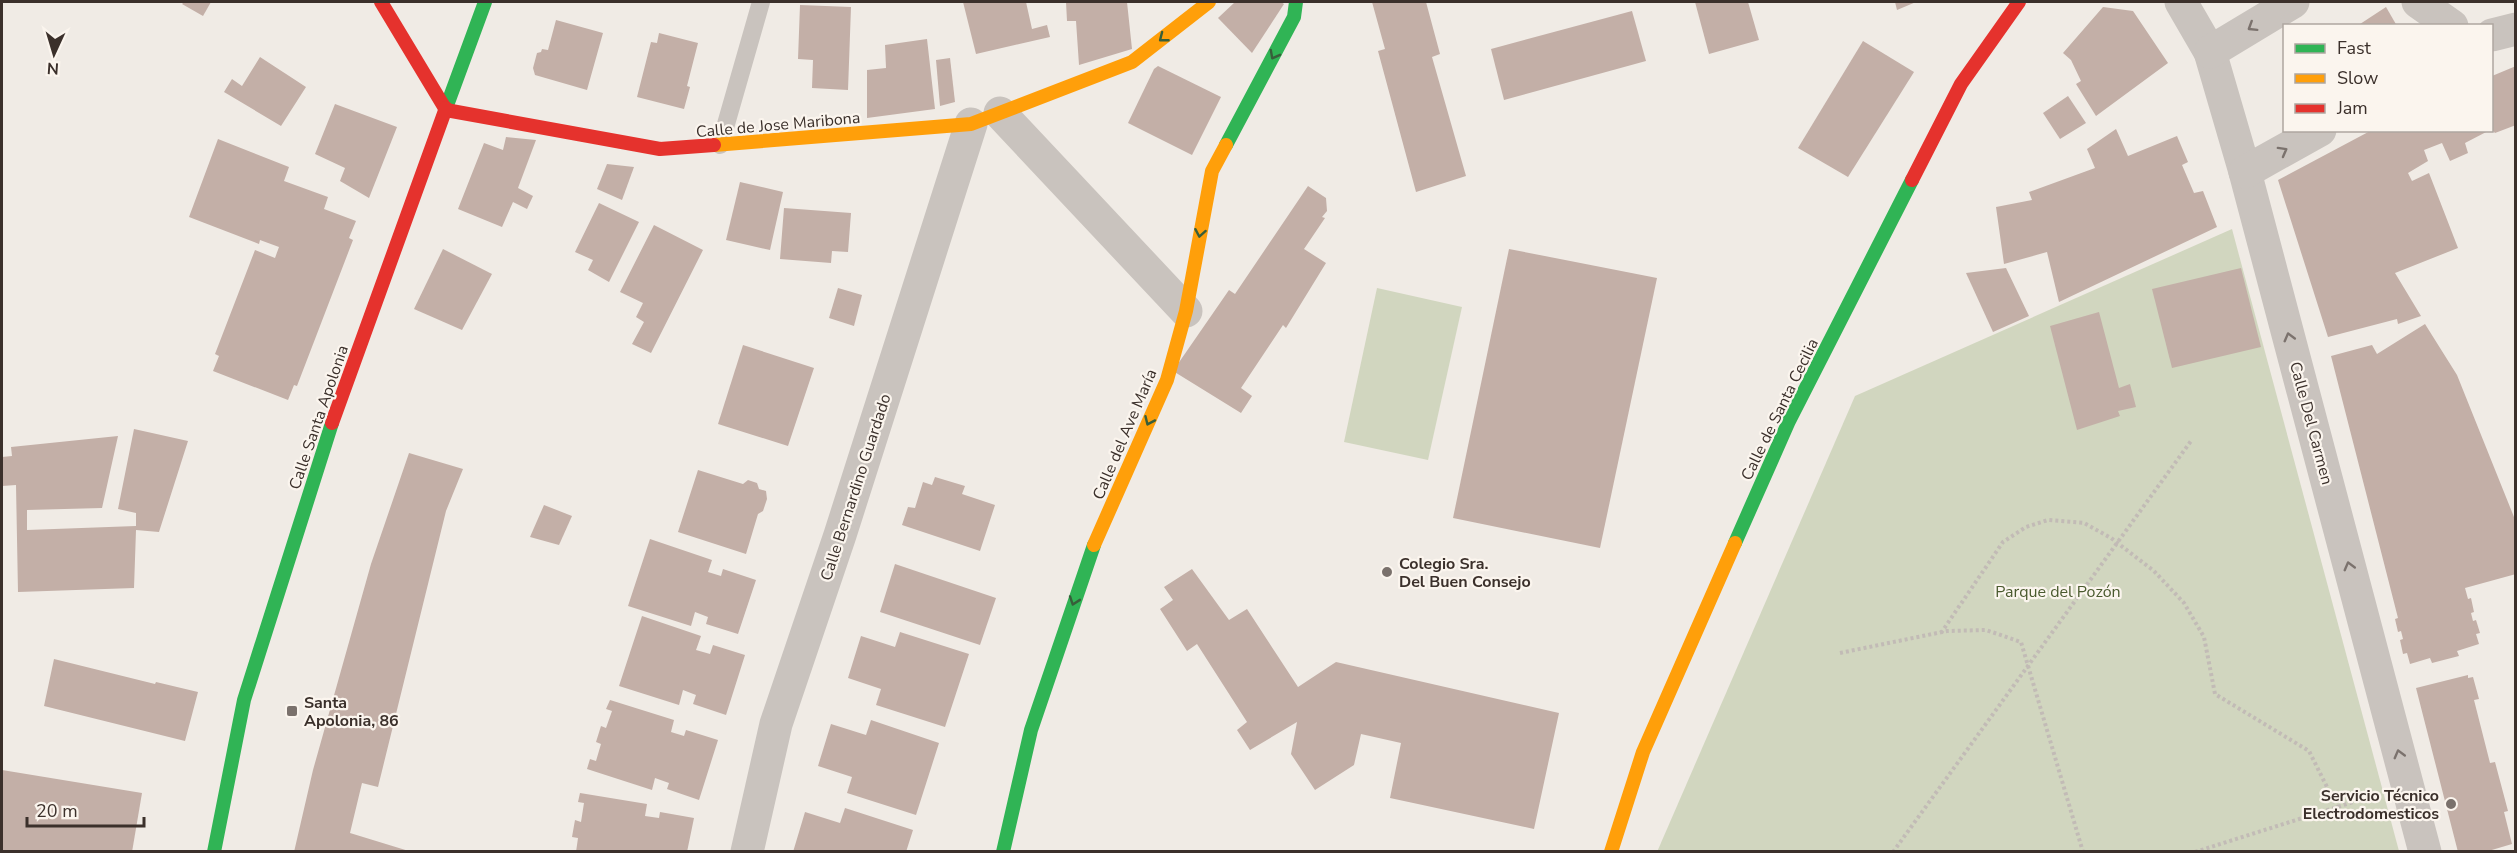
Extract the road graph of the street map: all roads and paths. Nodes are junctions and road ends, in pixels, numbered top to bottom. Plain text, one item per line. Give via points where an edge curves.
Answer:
1 (381, 2) edge
2 (485, 2) edge
3 (761, 2) edge
4 (1209, 2) edge
5 (1296, 2) edge
6 (2019, 2) edge
7 (2181, 2) edge
8 (2293, 2) edge
9 (2418, 2) edge
10 (2449, 24) edge
11 (2210, 52) junction
12 (447, 110) junction
13 (986, 119) junction
14 (2316, 132) edge
15 (720, 145) junction
16 (2245, 172) junction
17 (1186, 311) junction
18 (2191, 441) dead end
19 (2117, 543) junction
20 (1941, 633) junction
21 (1840, 653) dead end
22 (2028, 666) junction
23 (2407, 786) junction
24 (2337, 807) junction
25 (214, 852) edge
26 (747, 852) edge
27 (1003, 852) edge
28 (1611, 852) edge
29 (1893, 852) edge
30 (2084, 852) edge
31 (2195, 852) edge
32 (2425, 852) edge

1 - 12 street
2 - 12 street, Calle Santa Apolonia
3 - 15 lane
4 -> 13 street, Calle de Jose Maribona via 1131,62
5 -> 17 street, Calle del Ave María via 1294,17 1212,171
6 - 28 street, Calle de Santa Cecilia via 1961,84 1789,421 1642,752
7 - 11 street, Calle Del Carmen
8 -> 11 street
9 - 10 street
11 - 16 street, Calle Del Carmen
12 - 15 street, Calle de Jose Maribona via 660,150
12 - 25 street, Calle Santa Apolonia via 336,411 244,700
13 - 15 street, Calle de Jose Maribona
13 - 17 street
13 - 26 street, Calle Bernardino Guardado via 776,724
16 -> 14 street
23 -> 16 street, Calle Del Carmen
17 -> 27 street, Calle del Ave María via 1167,380 1079,586 1031,730
18 - 19 path
19 - 20 path via 2084,523 2048,520 2026,527 2003,542
19 - 22 path
19 - 24 path via 2154,571 2184,603 2204,637 2215,694 2309,751
20 - 21 path
20 - 22 path via 1986,630 2021,642
22 - 29 path
22 - 30 path
23 - 24 path
23 - 32 street, Calle Del Carmen
24 - 31 path

